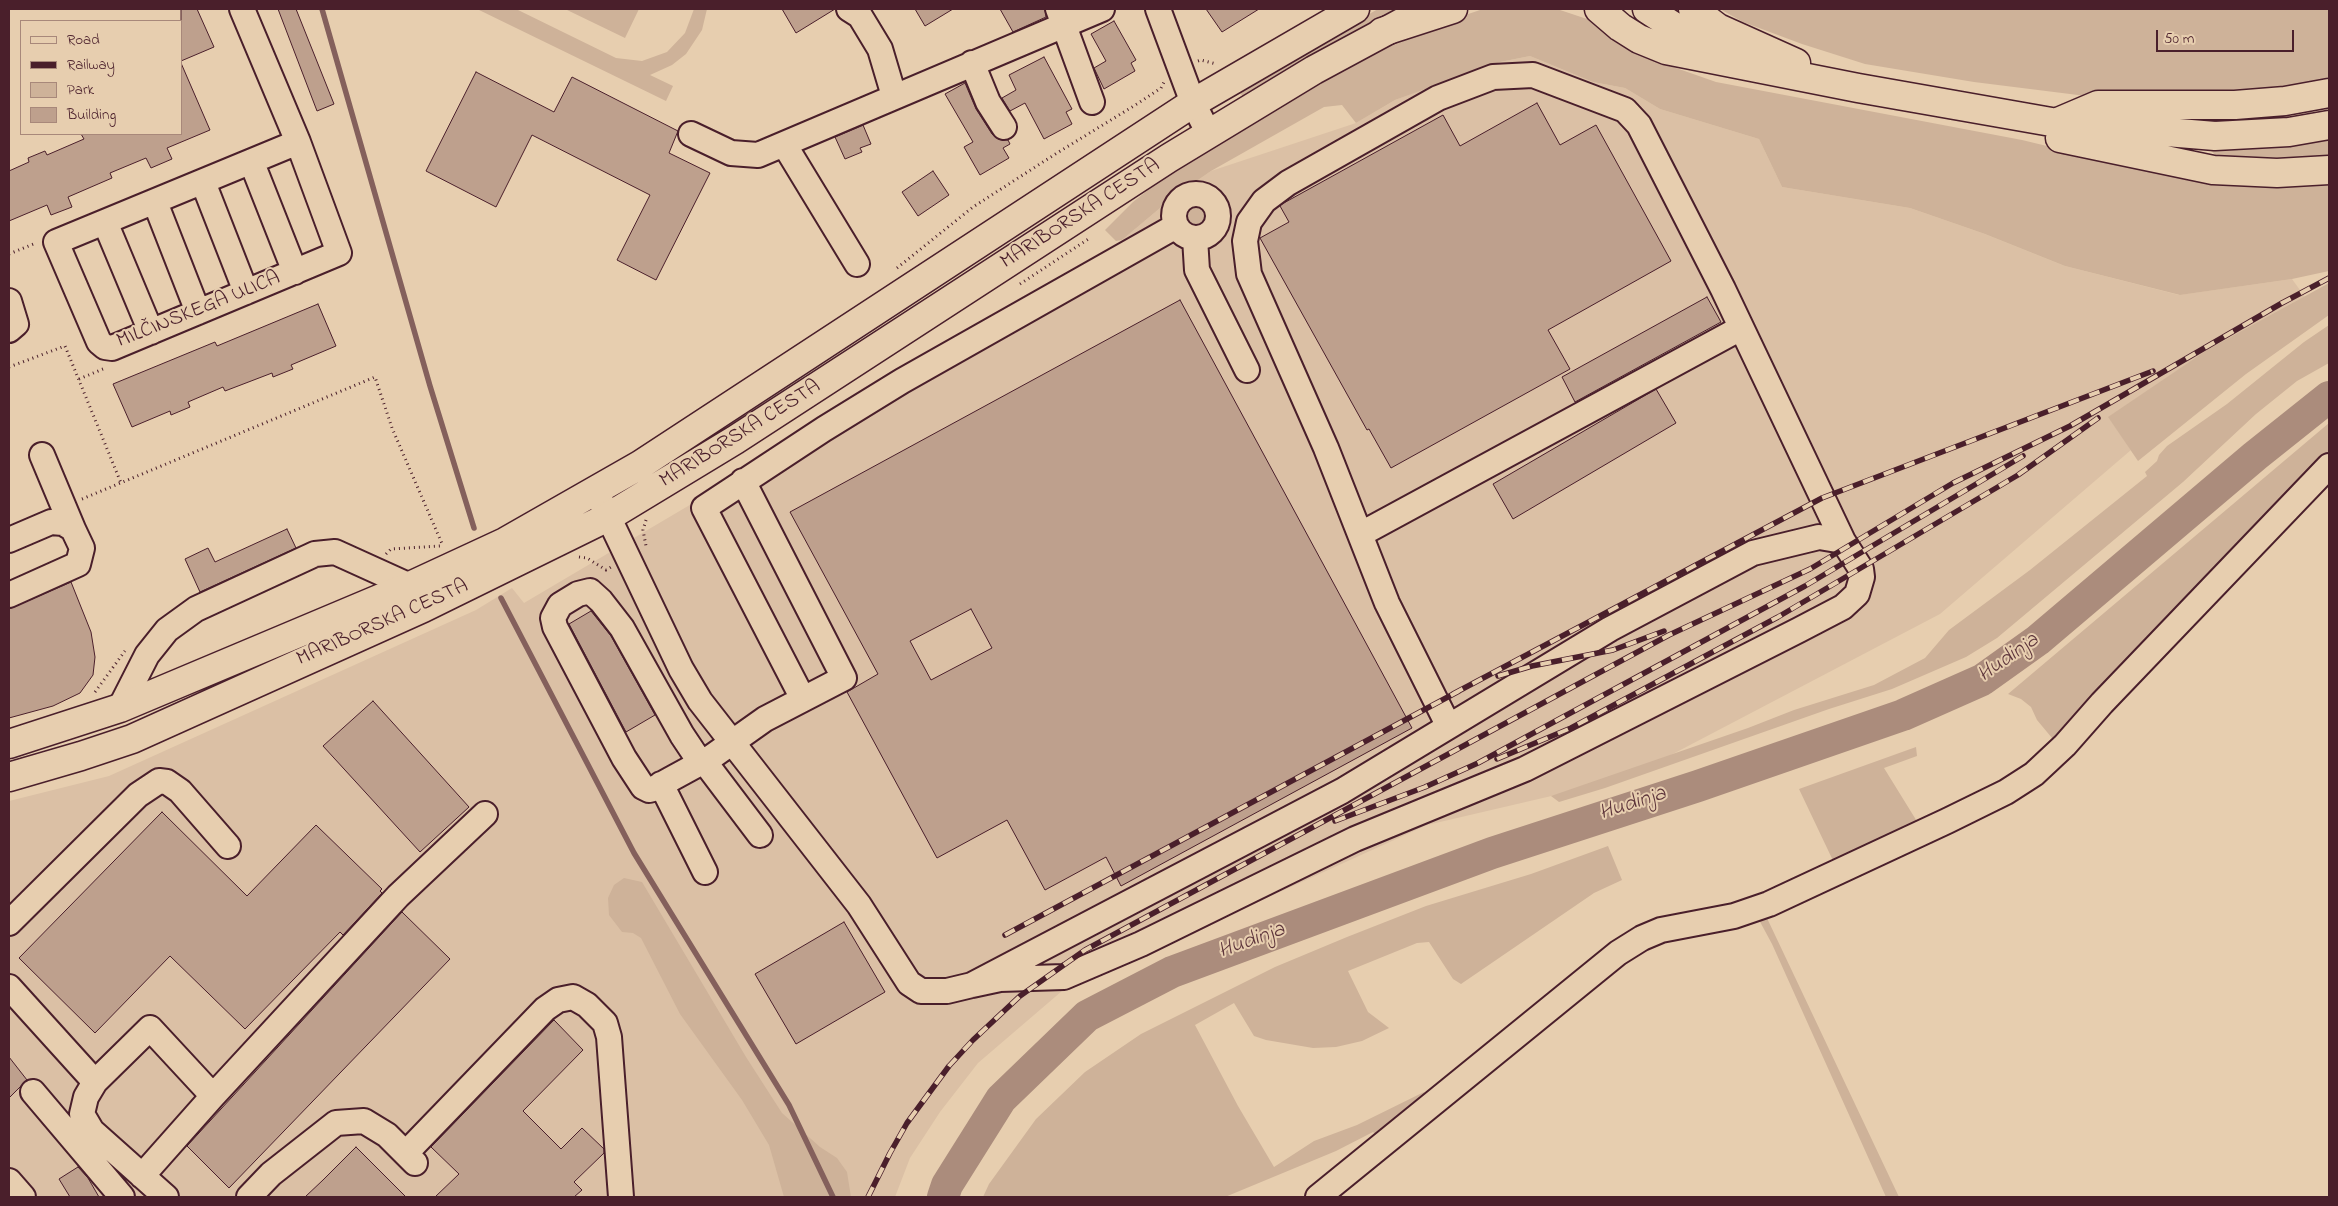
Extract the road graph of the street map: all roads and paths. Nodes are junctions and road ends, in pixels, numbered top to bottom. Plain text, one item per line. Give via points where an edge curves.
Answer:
1 (242, 9) edge
2 (849, 9) edge
3 (1102, 9) edge
4 (1158, 9) edge
5 (1355, 9) edge
6 (1429, 9) edge
7 (1453, 9) edge
8 (1578, 9) edge
9 (1599, 9) edge
10 (1647, 9) edge
11 (1693, 9) edge
12 (1062, 17) edge
13 (1620, 27) junction
14 (1382, 32) junction
15 (1201, 60) dead end
16 (972, 63) junction
17 (1730, 63) junction
18 (1223, 66) dead end
19 (1167, 76) dead end
20 (1858, 88) junction
21 (2329, 93) edge
22 (894, 96) junction
23 (1092, 102) dead end
24 (1194, 103) junction
25 (2022, 117) junction
26 (2057, 123) junction
27 (2329, 125) edge
28 (1004, 127) dead end
29 (691, 134) dead end
30 (1209, 134) junction
31 (298, 142) junction
32 (784, 144) junction
33 (252, 163) junction
34 (2329, 170) edge
35 (203, 182) junction
36 (155, 202) junction
37 (105, 222) junction
38 (56, 242) junction
39 (9, 254) edge
40 (857, 264) dead end
41 (295, 272) junction
42 (890, 273) dead end
43 (246, 292) junction
44 (9, 301) edge
45 (198, 312) junction
46 (1741, 328) junction
47 (9, 330) edge
48 (151, 332) junction
49 (9, 367) edge
50 (1247, 370) dead end
51 (42, 455) dead end
52 (2329, 466) edge
53 (743, 481) junction
54 (121, 483) junction
55 (596, 491) junction
56 (64, 506) junction
57 (608, 517) junction
58 (73, 529) junction
59 (1361, 534) junction
60 (9, 540) edge
61 (1843, 540) junction
62 (452, 543) dead end
63 (444, 546) junction
64 (373, 569) junction
65 (410, 586) junction
66 (9, 595) edge
67 (147, 655) junction
68 (90, 698) dead end
69 (803, 699) junction
70 (120, 708) junction
71 (1448, 725) junction
72 (733, 743) junction
73 (9, 744) edge
74 (704, 761) junction
75 (9, 777) edge
76 (657, 787) junction
77 (485, 814) dead end
78 (760, 836) dead end
79 (228, 846) dead end
80 (705, 872) dead end
81 (9, 924) edge
82 (972, 985) junction
83 (9, 987) edge
84 (94, 1082) junction
85 (33, 1092) dead end
86 (213, 1096) junction
87 (142, 1176) junction
88 (9, 1181) edge
89 (23, 1197) edge
90 (122, 1197) edge
91 (166, 1197) edge
92 (249, 1197) edge
93 (621, 1197) edge
94 (1318, 1197) edge

1 - 31 street, MILČINSKEGA ULICA
2 - 22 street via 860,16 880,49
3 - 12 street
4 - 24 street
5 - 24 main road, MARIBORSKA CESTA
6 - 14 main road, MARIBORSKA CESTA
7 - 14 main road
8 - 13 main road
9 - 13 main road
10 - 17 main road
11 - 20 main road via 1718,28 1760,49
12 - 16 street
12 - 23 street
13 - 17 main road via 1666,50
14 - 30 main road, MARIBORSKA CESTA
15 - 18 path
16 - 22 street
16 - 28 street via 988,102
17 - 20 main road
19 - 42 path via 1161,88 974,207
20 - 25 main road
21 - 26 main road via 2235,106 2098,105
22 - 32 street
24 - 30 street
24 - 55 main road, MARIBORSKA CESTA
25 - 26 main road
25 - 34 main road via 2050,136 2214,170 2277,173
26 - 27 main road via 2215,136 2289,132
29 - 32 street via 731,153 758,155
30 - 57 main road, MARIBORSKA CESTA via 734,440
31 - 33 street
31 - 41 street, MILČINSKEGA ULICA via 339,253
32 - 40 street
33 - 35 street
33 - 41 street
35 - 36 street
35 - 43 street
36 - 37 street
36 - 45 street
37 - 38 street
37 - 48 street
38 - 39 path via 34,243
38 - 48 street, MILČINSKEGA ULICA via 104,347 112,348
41 - 43 street, MILČINSKEGA ULICA
43 - 45 street, MILČINSKEGA ULICA
44 - 47 street via 16,324
45 - 48 street, MILČINSKEGA ULICA
46 - 59 street
46 - 59 street via 1639,126 1625,110 1533,75 1493,77 1438,98 1280,189 1264,201 1249,222 1244,241 1249,274
46 - 61 street
49 - 54 path via 65,346
50 - 53 street via 1196,270 1186,232 964,344
51 - 56 street
52 - 94 street via 2034,774 1956,817 1769,904 1734,916 1661,930 1642,938 1618,953
53 - 69 street via 704,508
53 - 69 street via 844,678
54 - 56 path
54 - 63 path via 375,377 392,428
55 - 57 street
55 - 65 main road, MARIBORSKA CESTA via 505,542
56 - 58 street
57 - 72 street via 681,669 700,701
57 - 75 main road, MARIBORSKA CESTA via 423,608 132,738
58 - 60 street via 63,523 51,522
58 - 66 street via 82,548 78,564
59 - 71 street via 1387,603
61 - 71 street via 1819,536 1753,553 1610,629
61 - 82 street via 1861,569 1862,577 1857,594 1843,607 1613,726 1525,769 1355,840 1064,977 1000,979
62 - 63 path
63 - 64 path via 391,549
64 - 65 street
64 - 67 street via 335,552 315,554 196,609 167,630
65 - 70 main road, MARIBORSKA CESTA
67 - 68 path via 130,648 122,652
67 - 70 street
69 - 72 street via 766,719
70 - 73 main road, MARIBORSKA CESTA
71 - 82 street via 1342,791
72 - 74 street
72 - 82 street via 859,905 909,983 921,991 947,991
74 - 76 street
74 - 76 street via 696,756 682,735 622,628 601,601 590,591 569,598 560,605 553,618 555,627 643,788
74 - 78 street
76 - 80 street
77 - 86 street via 398,896
79 - 81 street via 180,791 159,780 138,796
83 - 84 street
84 - 86 street via 150,1028
84 - 87 street via 82,1114 92,1131
85 - 90 street
86 - 87 street
87 - 91 street
88 - 89 street
92 - 93 street via 271,1174 336,1123 364,1121 387,1135 411,1158 545,1009 558,1000 573,997 587,1005 605,1023 610,1037

